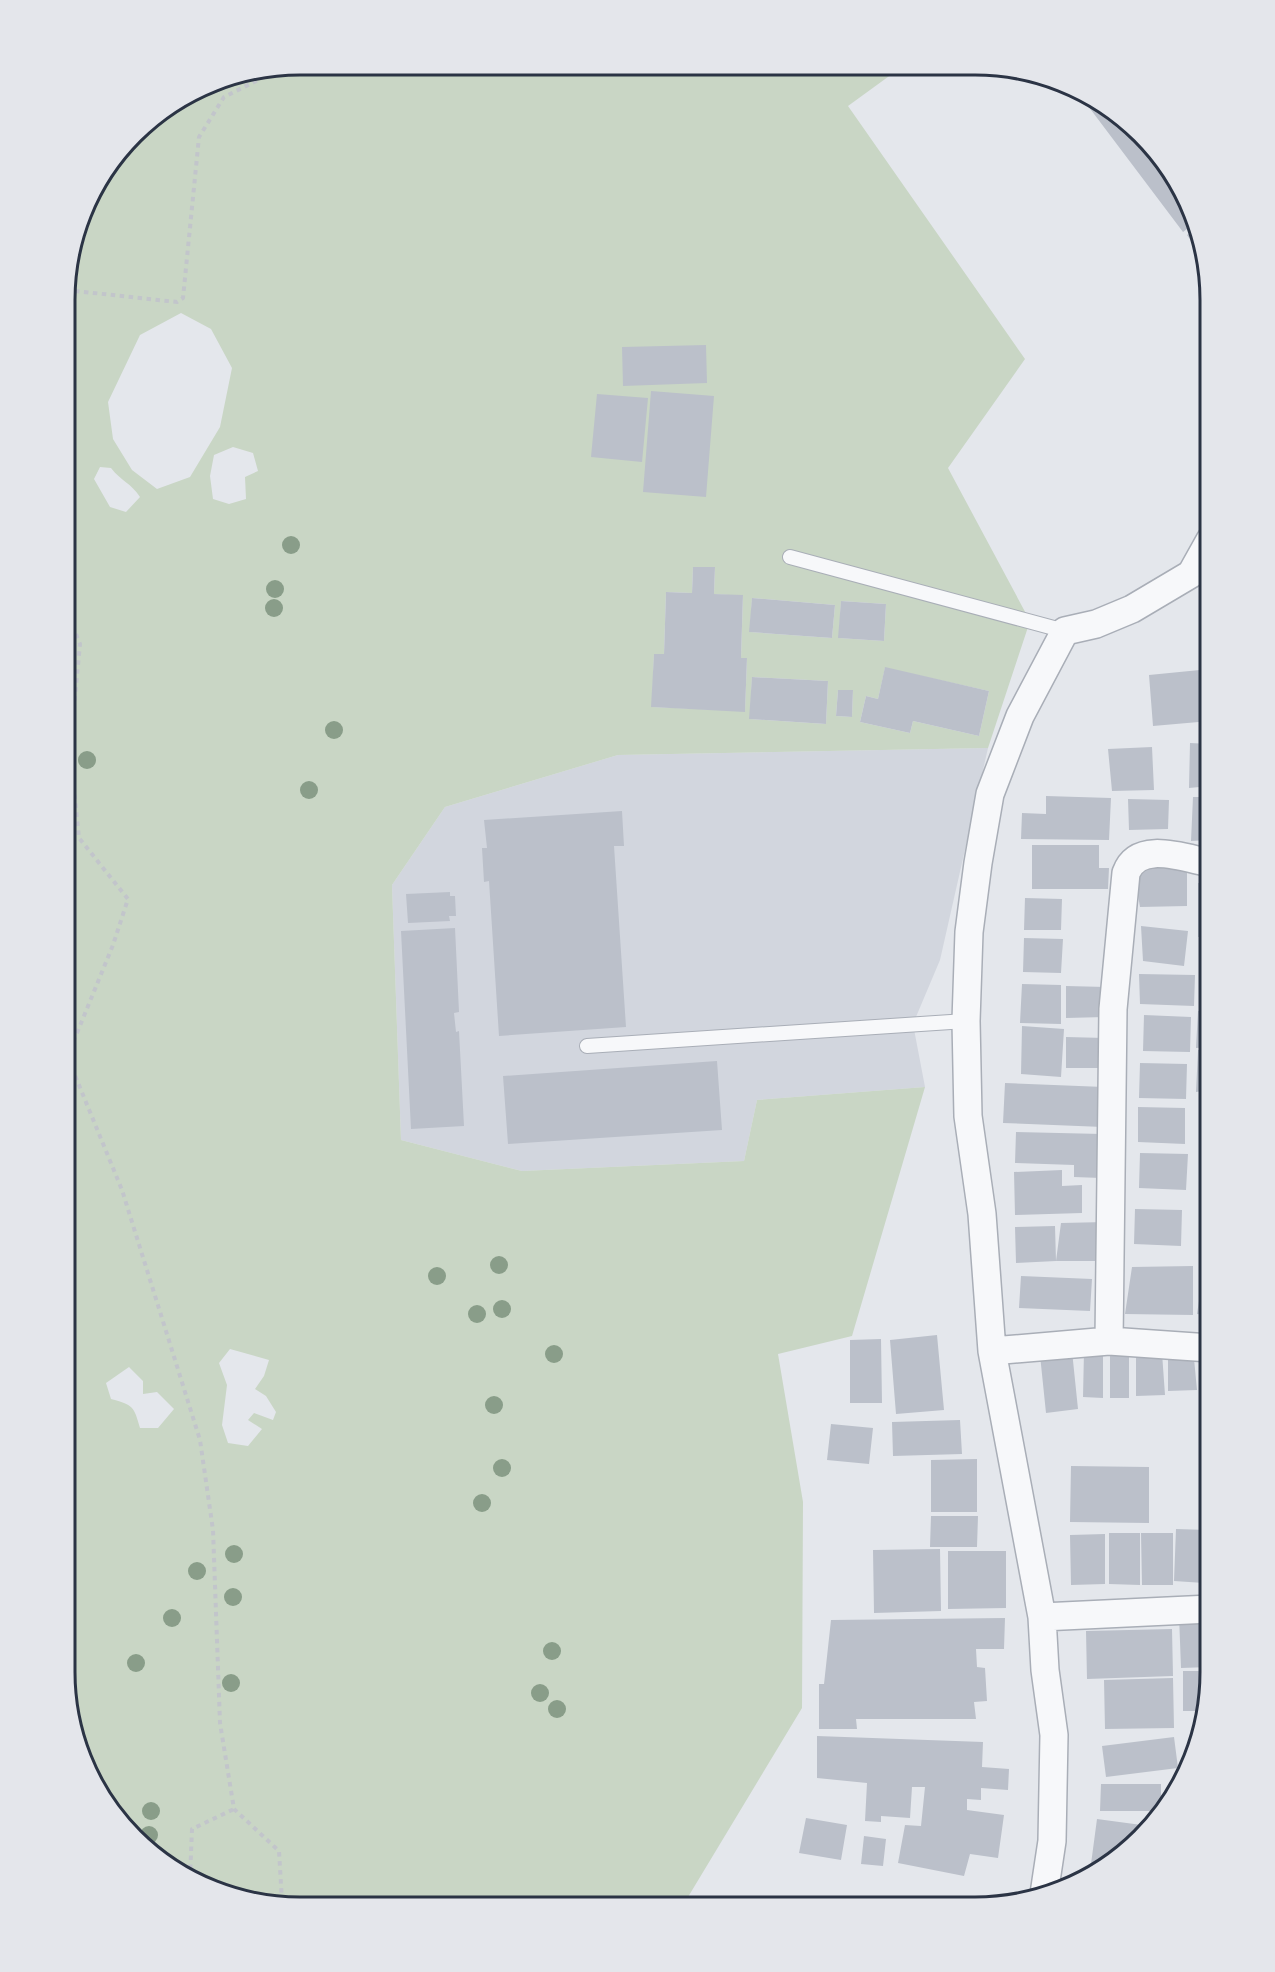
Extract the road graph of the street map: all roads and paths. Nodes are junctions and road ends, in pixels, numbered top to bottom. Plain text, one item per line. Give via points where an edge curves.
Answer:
1 (261, 78) edge
2 (75, 291) edge
3 (790, 556) dead end
4 (1200, 577) edge
5 (1065, 631) junction
6 (75, 632) edge
7 (75, 697) edge
8 (75, 799) edge
9 (1200, 861) edge
10 (966, 1021) junction
11 (75, 1035) edge
12 (587, 1046) dead end
13 (75, 1074) edge
14 (1108, 1341) junction
15 (1200, 1347) edge
16 (992, 1351) junction
17 (1200, 1609) edge
18 (1042, 1617) junction
19 (234, 1809) junction
20 (190, 1869) edge
21 (1045, 1885) edge
22 (282, 1897) edge

1 - 2 path via 224,97 199,137 183,298 177,302
3 - 5 lane
4 - 5 street via 1096,624
5 - 10 street via 1020,716 990,794 969,932
6 - 7 path via 80,644
8 - 11 path via 79,838 128,899
9 - 14 street via 1148,852 1133,860 1126,873 1113,1010
10 - 12 lane
10 - 16 street via 968,1116 982,1214
13 - 19 path via 122,1190 200,1440 213,1530 220,1723
14 - 15 street
14 - 16 street
16 - 18 street
17 - 18 street
18 - 21 street via 1054,1735 1052,1841
19 - 20 path via 192,1829
19 - 22 path via 279,1851

